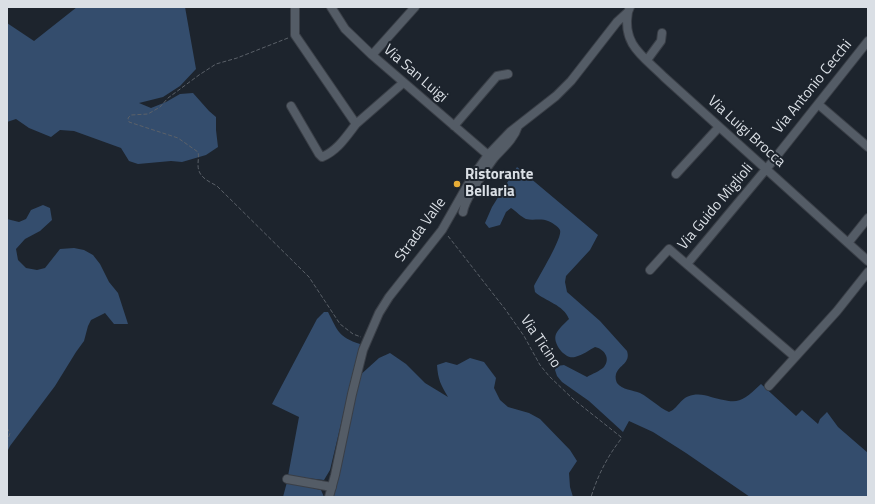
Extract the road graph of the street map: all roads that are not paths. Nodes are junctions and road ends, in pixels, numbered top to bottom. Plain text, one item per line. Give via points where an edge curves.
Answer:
1 (295, 7) edge
2 (331, 7) edge
3 (415, 7) edge
4 (628, 10) edge
5 (662, 33) dead end
6 (868, 41) edge
7 (372, 56) junction
8 (647, 60) junction
9 (508, 74) dead end
10 (403, 83) junction
11 (818, 104) junction
12 (291, 106) dead end
13 (356, 124) junction
14 (518, 125) junction
15 (454, 126) junction
16 (719, 127) junction
17 (868, 147) edge
18 (488, 155) junction
19 (766, 169) junction
20 (676, 174) dead end
21 (463, 212) dead end
22 (868, 218) edge
23 (848, 243) junction
24 (868, 262) edge
25 (687, 264) junction
26 (650, 270) dead end
27 (868, 272) edge
28 (795, 357) junction
29 (769, 386) dead end
30 (287, 479) dead end
31 (332, 487) junction
32 (329, 497) edge

1 - 13 street via 295,35
2 - 7 street, Via San Luigi via 345,29
3 - 7 street
4 - 8 street, Via Luigi Brocca via 626,28 629,39
4 - 14 street, Strada Valle via 571,82
5 - 8 street via 661,41
6 - 11 street, Via Antonio Cecchi
7 - 10 street, Via San Luigi
8 - 16 street, Via Luigi Brocca
9 - 15 street via 497,76
10 - 13 street
10 - 15 street, Via San Luigi
11 - 17 street
11 - 19 street, Via Antonio Cecchi
12 - 13 street via 322,158 338,147
14 - 18 street, Strada Valle
14 - 21 street via 516,134 493,159
15 - 18 street, Via San Luigi
16 - 19 street, Via Luigi Brocca
16 - 20 street
18 - 31 street, Strada Valle via 442,230 389,297 367,340
19 - 23 street, Via Luigi Brocca
19 - 25 street, Via Guido Miglioli
22 - 23 street
23 - 24 street, Via Luigi Brocca
25 - 26 street via 669,249
25 - 28 street
27 - 28 street
28 - 29 street
30 - 31 street
31 - 32 street, Strada Valle

